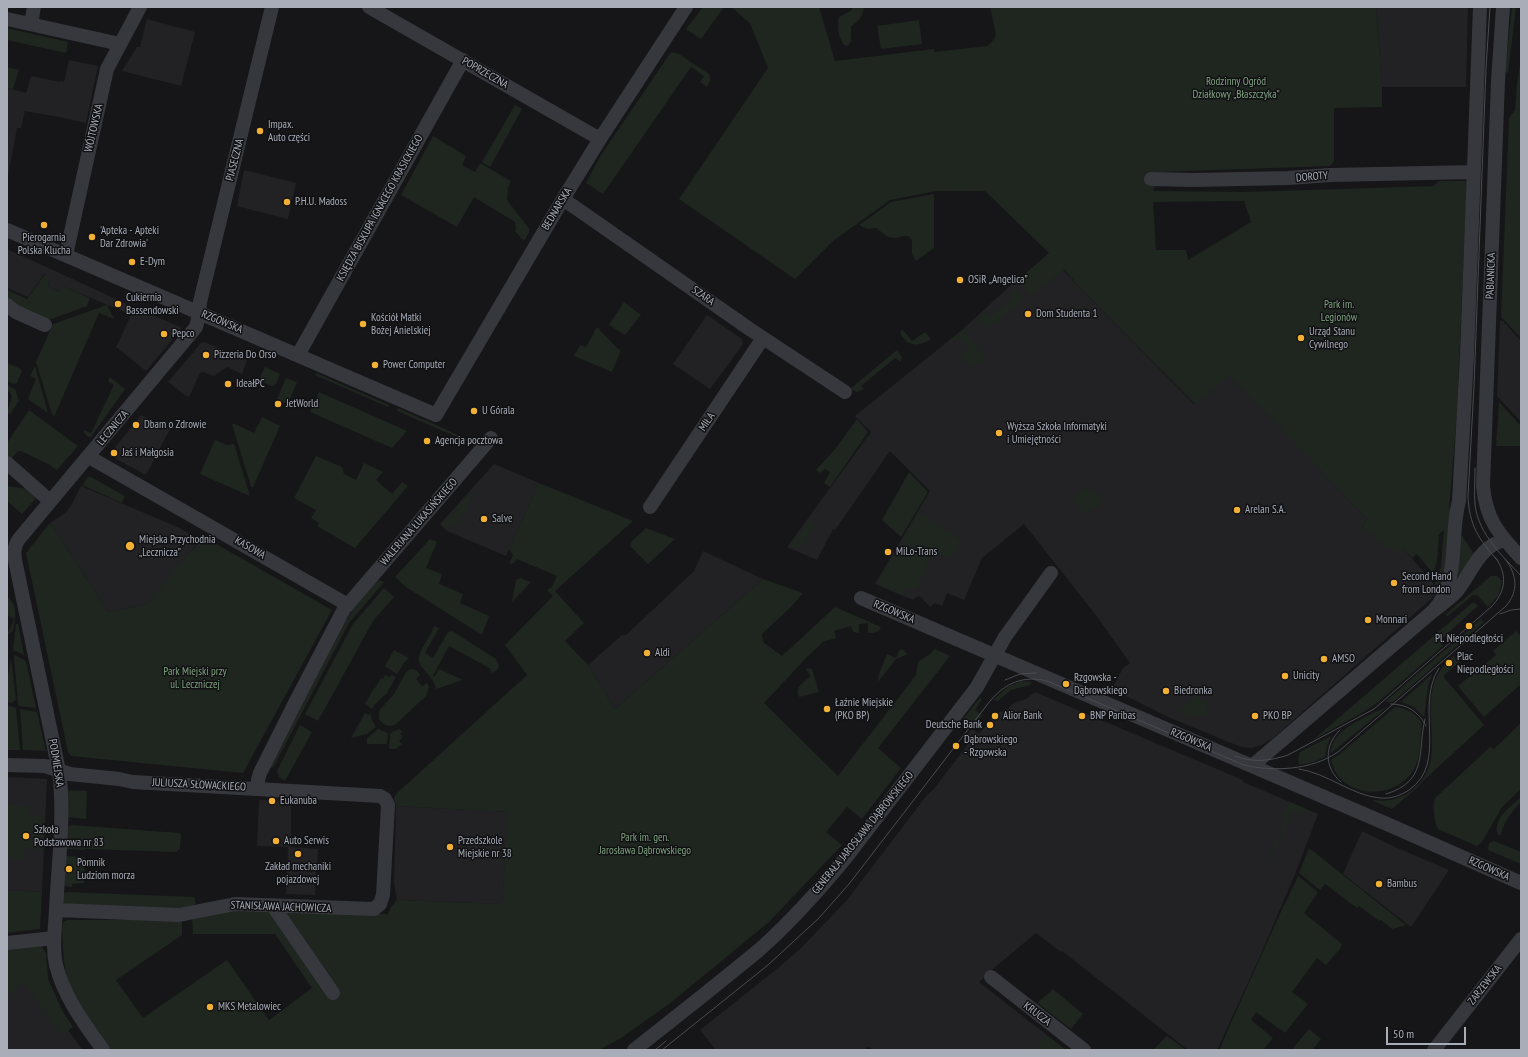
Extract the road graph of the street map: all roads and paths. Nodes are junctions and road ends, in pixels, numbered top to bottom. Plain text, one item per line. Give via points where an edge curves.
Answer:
1 (34, 7) edge
2 (140, 7) edge
3 (272, 7) edge
4 (369, 7) edge
5 (686, 7) edge
6 (1480, 7) edge
7 (1503, 7) edge
8 (7, 19) edge
9 (31, 24) junction
10 (120, 44) junction
11 (463, 60) junction
12 (600, 139) junction
13 (1474, 172) junction
14 (1151, 179) dead end
15 (562, 199) junction
16 (7, 230) edge
17 (66, 255) junction
18 (7, 305) edge
19 (199, 313) junction
20 (45, 325) dead end
21 (764, 338) junction
22 (298, 355) junction
23 (845, 392) dead end
24 (436, 415) joint
25 (491, 438) dead end
26 (89, 457) junction
27 (7, 463) edge
28 (50, 501) junction
29 (650, 507) dead end
30 (19, 540) joint
31 (1505, 540) junction
32 (1521, 558) edge
33 (1051, 573) dead end
34 (861, 598) dead end
35 (348, 604) junction
36 (1433, 611) junction
37 (995, 656) junction
38 (7, 765) edge
39 (1252, 766) junction
40 (59, 770) junction
41 (258, 788) junction
42 (388, 804) joint
43 (1521, 883) edge
44 (273, 906) junction
45 (56, 910) junction
46 (54, 938) junction
47 (1521, 940) edge
48 (7, 943) edge
49 (991, 977) dead end
50 (333, 993) dead end
51 (103, 1050) edge
52 (634, 1050) edge
53 (1084, 1050) edge
54 (1434, 1050) edge

1 - 9 street
2 - 10 street, WÓJTOWSKA
3 - 19 street, PIASECZNA
4 - 11 street, POPRZECZNA
5 - 12 street, BEDNARSKA
6 - 13 street, PABIANICKA
7 - 31 street, PABIANICKA via 1483,473 1484,496 1488,511
8 - 9 street
9 - 10 street
10 - 17 street, WÓJTOWSKA via 107,69
11 - 12 street, POPRZECZNA
11 - 22 street, KSIĘDZA BISKUPA IGNACEGO KRASICKIEGO
12 - 15 street, BEDNARSKA
13 - 14 street, DOROTY via 1265,179
13 - 36 street, PABIANICKA via 1467,355 1452,569 1442,600
15 - 21 street, SZARA
15 - 24 street, BEDNARSKA
16 - 17 street, RZGOWSKA
17 - 19 street, RZGOWSKA
18 - 20 street via 16,312
19 - 22 street, RZGOWSKA
19 - 26 street, LECZNICZA via 194,330
21 - 23 street, SZARA
21 - 29 street, MIŁA
22 - 24 street, RZGOWSKA
25 - 35 street, WALERIANA ŁUKASIŃSKIEGO
26 - 28 street, LECZNICZA
26 - 35 street, KASOWA
27 - 28 street
28 - 30 street, LECZNICZA
30 - 40 street, PODMIEJSKA via 14,550 15,560
31 - 32 street, PABIANICKA
31 - 36 street via 1487,548 1457,591
33 - 37 street, GENERAŁA JAROSŁAWA DĄBROWSKIEGO via 1005,637
34 - 37 street, RZGOWSKA
35 - 41 street, WALERIANA ŁUKASIŃSKIEGO via 340,615 260,773
36 - 39 street
37 - 39 street, RZGOWSKA
37 - 52 street, GENERAŁA JAROSŁAWA DĄBROWSKIEGO via 976,687 827,881 759,949
38 - 40 street, JULIUSZA SŁOWACKIEGO via 45,766
39 - 43 street, RZGOWSKA
40 - 41 street, JULIUSZA SŁOWACKIEGO via 70,774 133,782
40 - 45 street, PODMIEJSKA via 61,821
41 - 42 street, JULIUSZA SŁOWACKIEGO via 380,796
42 - 44 street, STANISŁAWA JACHOWICZA via 383,896 377,908 369,910
44 - 45 street, STANISŁAWA JACHOWICZA via 234,904 179,915
44 - 50 street
45 - 46 street, PODMIEJSKA
46 - 48 street
46 - 51 street, PODMIEJSKA via 56,965 64,987
47 - 54 street, ZARZEWSKA
49 - 53 street, KRUCZA

